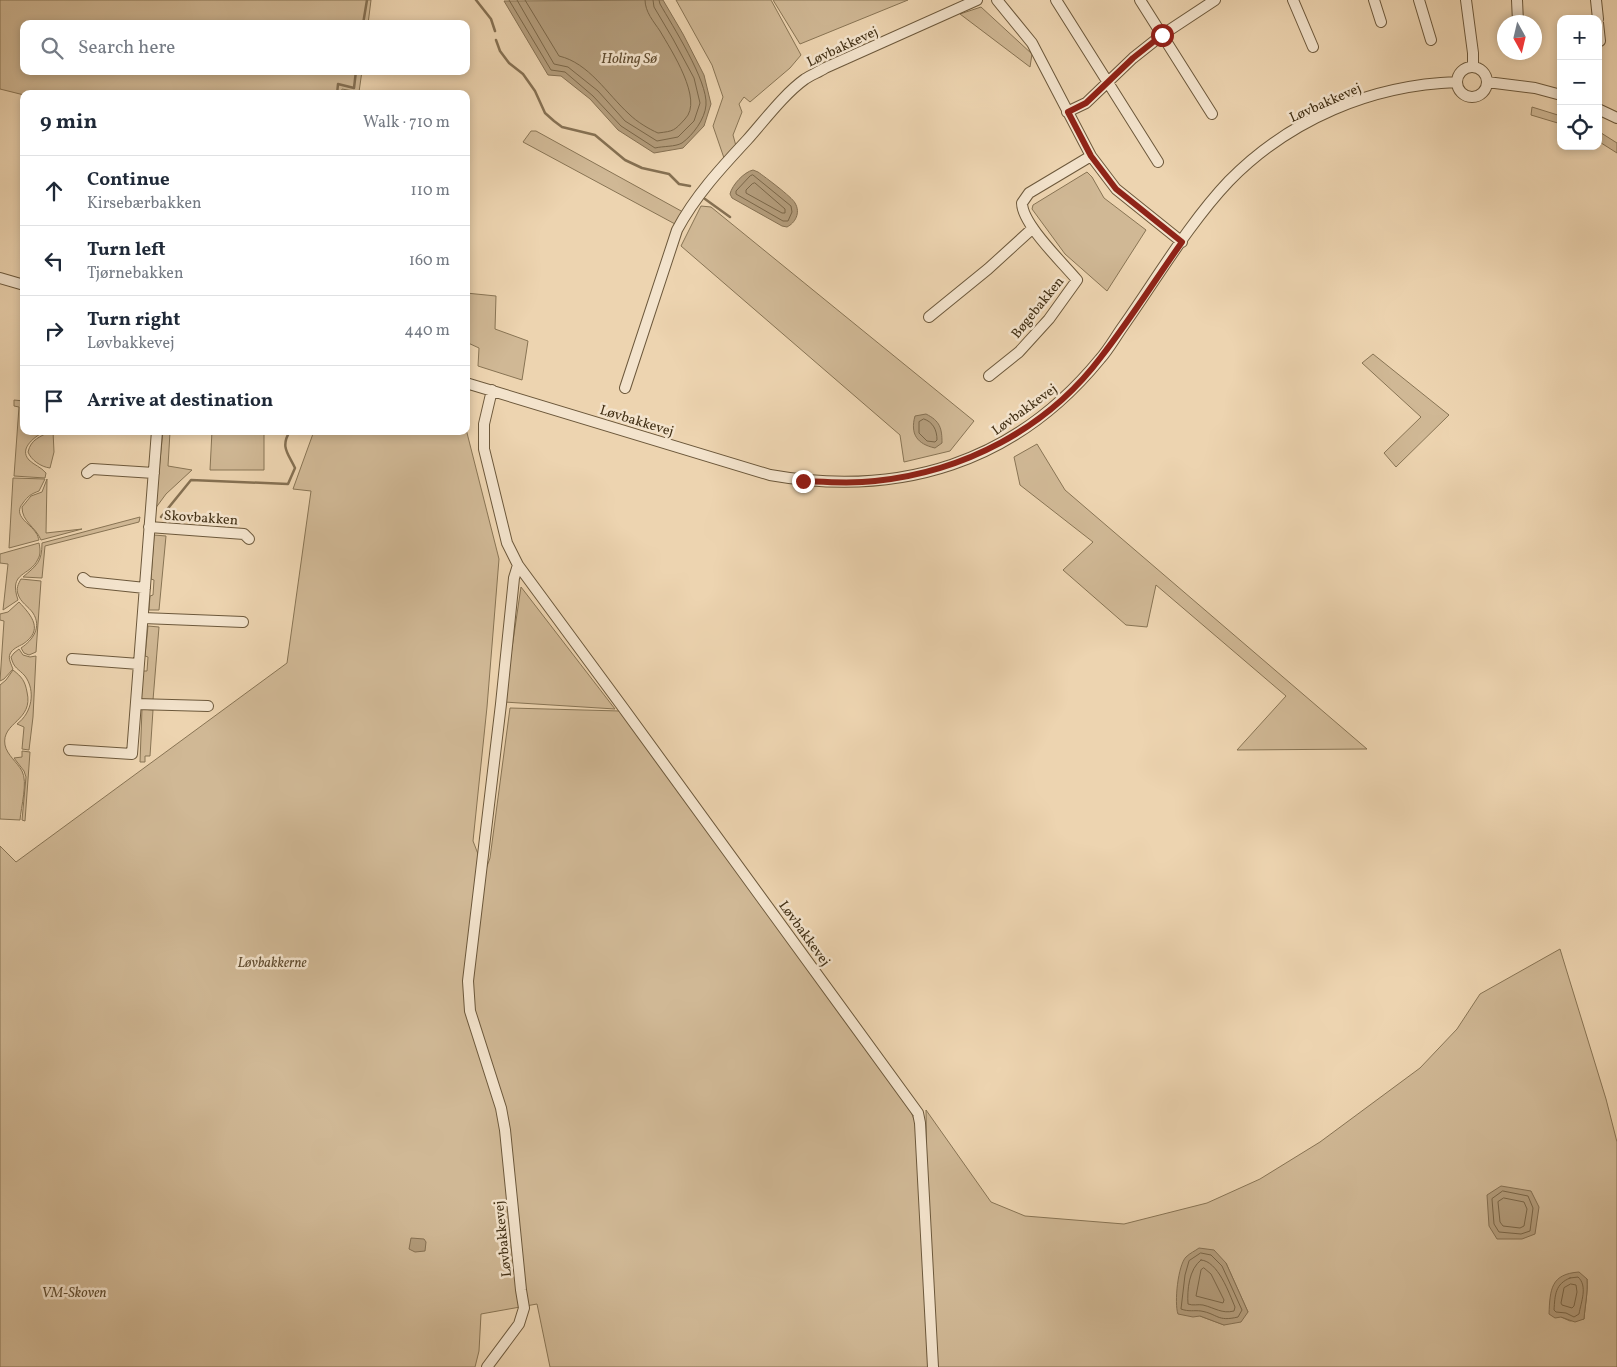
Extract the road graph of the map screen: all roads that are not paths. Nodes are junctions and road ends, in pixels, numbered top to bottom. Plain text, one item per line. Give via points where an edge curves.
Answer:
1 (977, 0) edge
2 (997, 0) edge
3 (1056, 0) edge
4 (1140, 0) edge
5 (1215, 0) edge
6 (1293, 0) edge
7 (1374, 0) edge
8 (1419, 0) edge
9 (1466, 0) edge
10 (1517, 0) edge
11 (1596, 0) edge
12 (1518, 15) edge
13 (1598, 15) edge
14 (1381, 22) dead end
15 (1162, 35) junction
16 (1431, 40) dead end
17 (1313, 47) dead end
18 (1473, 67) junction
19 (1457, 82) junction
20 (1487, 82) junction
21 (1108, 83) junction
22 (1557, 94) edge
23 (1602, 111) edge
24 (1068, 112) junction
25 (1212, 114) dead end
26 (1617, 118) edge
27 (1091, 156) junction
28 (1158, 162) dead end
29 (1033, 228) junction
30 (1182, 242) junction
31 (0, 278) edge
32 (20, 284) edge
33 (930, 318) dead end
34 (989, 376) dead end
35 (470, 384) edge
36 (625, 388) dead end
37 (492, 390) junction
38 (157, 435) edge
39 (87, 473) dead end
40 (154, 473) junction
41 (150, 527) junction
42 (248, 539) dead end
43 (518, 565) junction
44 (83, 578) dead end
45 (145, 588) junction
46 (142, 618) junction
47 (243, 622) dead end
48 (72, 659) dead end
49 (139, 664) junction
50 (136, 704) junction
51 (208, 706) dead end
52 (69, 750) dead end
53 (487, 1367) edge
54 (933, 1367) edge

1 - 36 street, Løvbakkevej via 825,68 804,79 783,100 686,212 677,230
2 - 24 street via 1032,43
3 - 21 street
4 - 15 street
5 - 15 street
6 - 17 street
7 - 14 street
8 - 16 street
9 - 18 street
10 - 12 street
11 - 13 street
15 - 21 street
15 - 25 street
18 - 19 street via 1461,71
18 - 20 street via 1482,71
19 - 20 street via 1461,92 1472,97 1482,92
19 - 30 street, Løvbakkevej via 1411,86 1377,94 1302,124 1254,158 1228,182
20 - 22 street
21 - 24 street via 1086,103
21 - 28 street
23 - 26 street
24 - 27 street
27 - 29 street, Bøgebakken via 1024,198 1022,207
27 - 30 street via 1116,189
29 - 33 street
29 - 34 street, Bøgebakken via 1077,280 1049,319 1019,352
30 - 37 street, Løvbakkevej via 1101,358 1050,411 994,447 939,469 906,477 844,483 770,475
31 - 32 street
35 - 37 street, Løvbakkevej
37 - 43 street, Løvbakkevej via 484,424 484,449 507,544
38 - 40 street, Skovbakken
39 - 40 street via 92,469
40 - 41 street, Skovbakken
41 - 42 street, Skovbakken via 244,534
41 - 45 street, Skovbakken
43 - 53 street, Løvbakkevej via 468,981 470,1011 505,1130 524,1308 518,1324
43 - 54 street, Løvbakkevej via 918,1114
44 - 45 street via 88,582
45 - 46 street, Skovbakken
46 - 47 street
46 - 49 street, Skovbakken
48 - 49 street
49 - 50 street, Skovbakken
50 - 51 street
50 - 52 street, Skovbakken via 132,754

